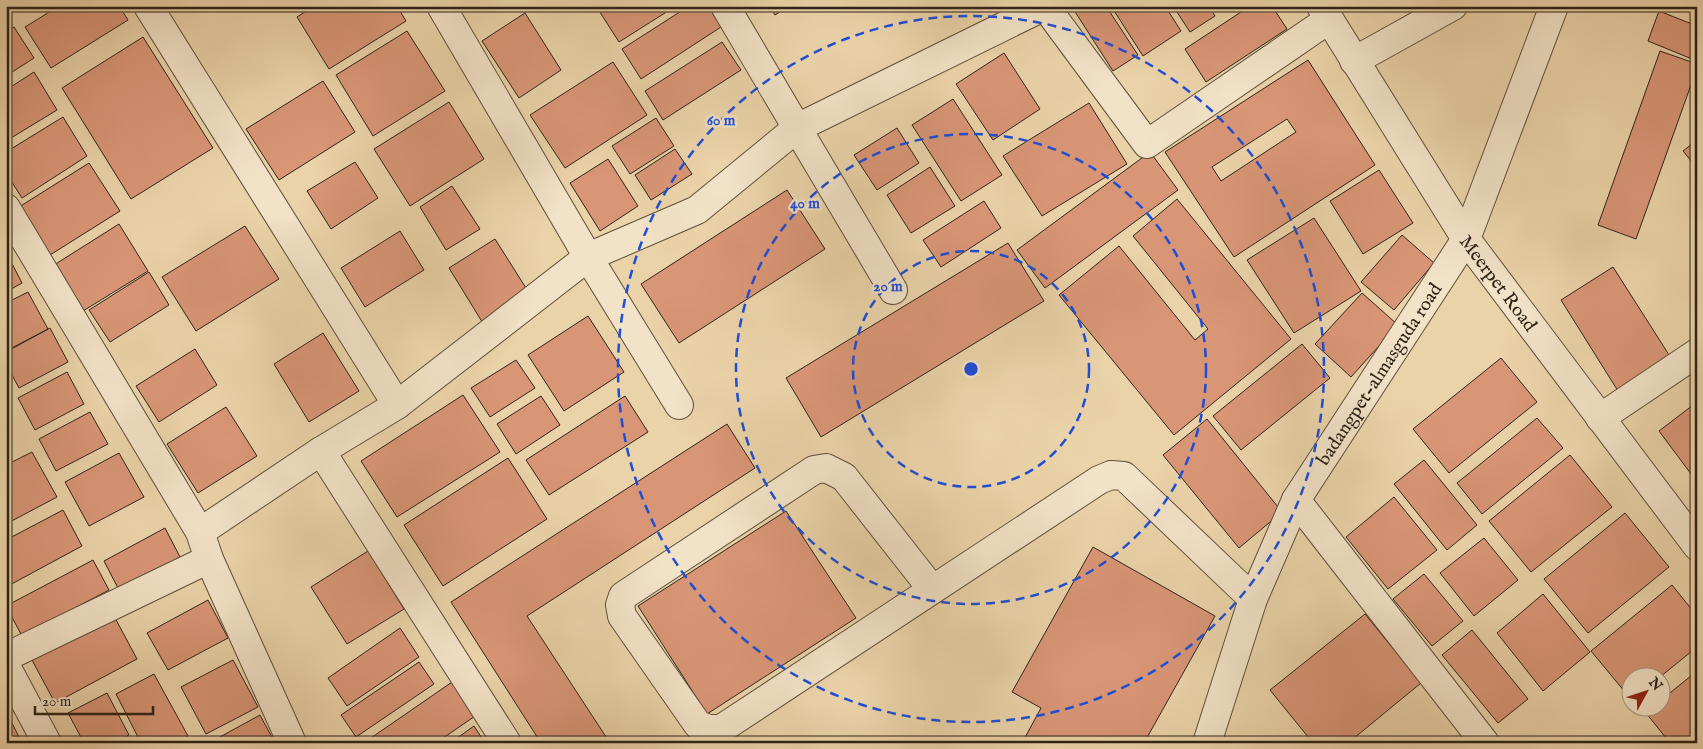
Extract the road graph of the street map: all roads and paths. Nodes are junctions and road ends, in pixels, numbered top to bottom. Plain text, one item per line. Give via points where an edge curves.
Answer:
1 (148, 6) edge
2 (441, 6) edge
3 (725, 6) edge
4 (1045, 6) edge
5 (1453, 6) edge
6 (1554, 6) edge
7 (1324, 13) edge
8 (1354, 61) junction
9 (797, 128) junction
10 (6, 208) edge
11 (1466, 239) junction
12 (588, 257) junction
13 (893, 290) dead end
14 (1697, 353) edge
15 (398, 405) junction
16 (679, 405) dead end
17 (1600, 418) junction
18 (321, 451) junction
19 (1296, 500) junction
20 (200, 532) junction
21 (1697, 546) edge
22 (209, 558) junction
23 (932, 590) junction
24 (1253, 599) junction
25 (8, 671) edge
26 (47, 743) edge
27 (292, 743) edge
28 (507, 743) edge
29 (1207, 743) edge
30 (1485, 743) edge

1 - 15 street
2 - 12 street
3 - 9 street
4 - 7 street via 1147,144
4 - 9 street
5 - 8 street
6 - 11 street, badangpet-almasguda road
7 - 8 street, Meerpet Road
8 - 11 street, Meerpet Road
9 - 12 street via 697,210
9 - 13 street
10 - 20 street
11 - 17 street, Meerpet Road
11 - 19 street, badangpet-almasguda road
12 - 15 street
12 - 16 street
14 - 17 street
15 - 18 street
17 - 21 street, Meerpet Road
18 - 20 street
18 - 28 street
19 - 24 street, badangpet-almasguda road
19 - 30 street
20 - 22 street
22 - 25 street
22 - 27 street
23 - 23 street via 721,729 698,725 622,616 620,605 623,596 814,470 826,468 844,477
23 - 24 street via 1111,475 1124,476
24 - 29 street, badangpet-almasguda road
25 - 26 street

